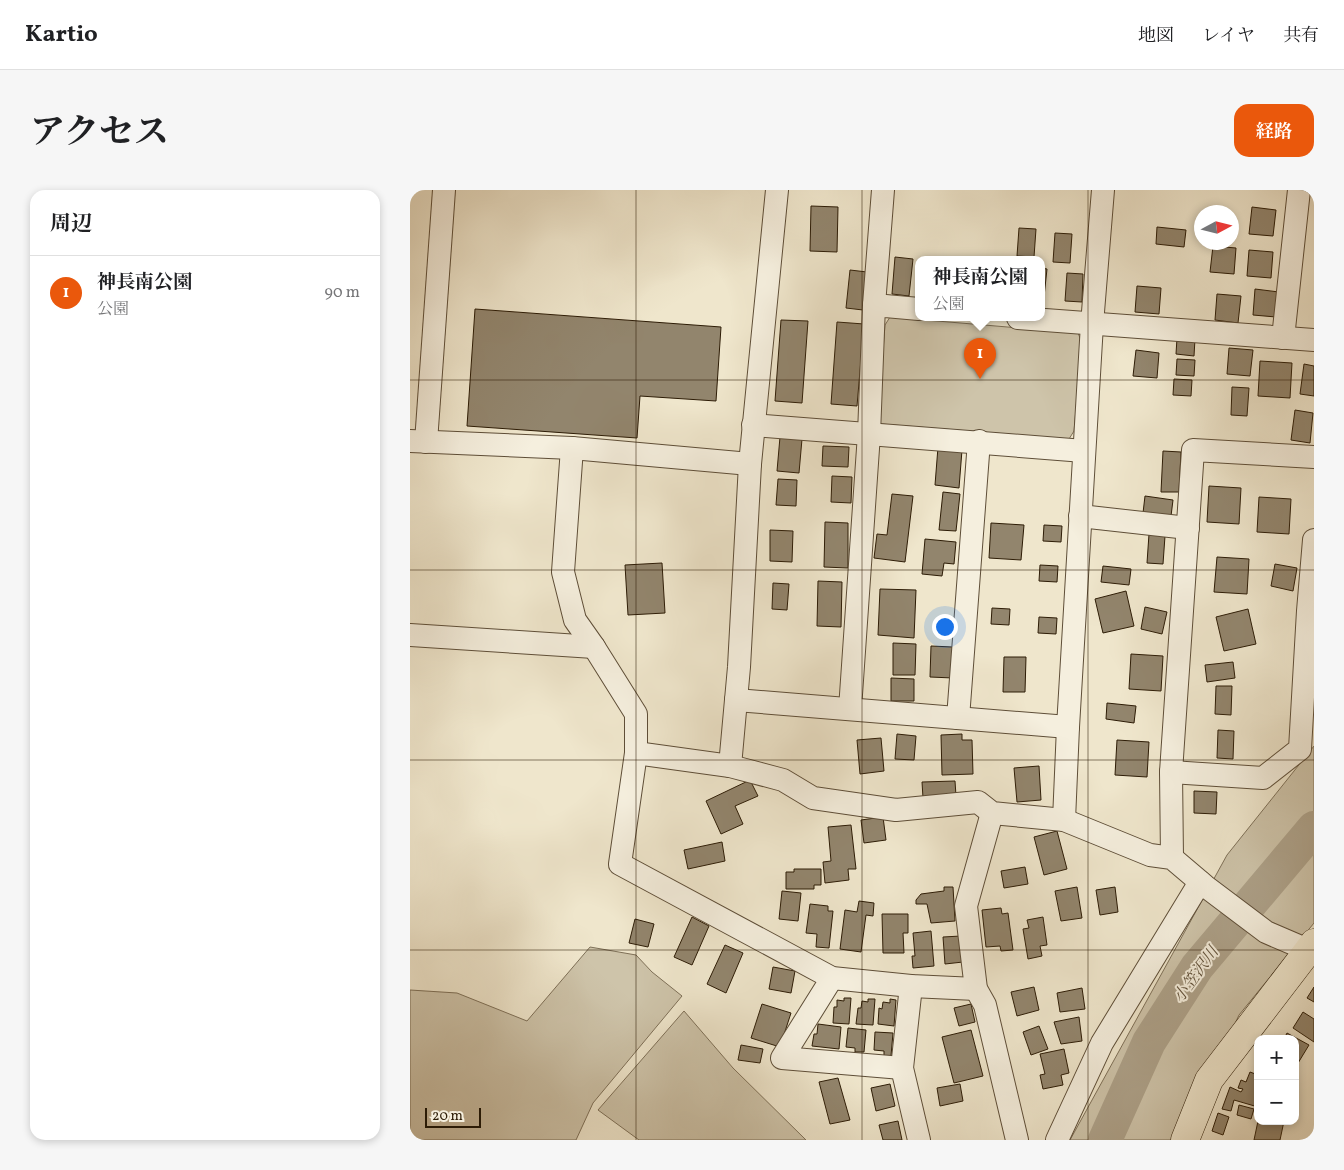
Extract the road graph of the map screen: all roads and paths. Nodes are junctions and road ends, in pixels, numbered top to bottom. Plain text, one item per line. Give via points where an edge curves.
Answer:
1 (444, 190) edge
2 (777, 190) edge
3 (883, 190) edge
4 (1103, 190) edge
5 (1299, 190) edge
6 (874, 305) junction
7 (915, 309) edge
8 (1045, 320) edge
9 (1092, 324) junction
10 (1282, 338) junction
11 (1314, 340) edge
12 (753, 425) junction
13 (869, 434) junction
14 (418, 441) edge
15 (979, 442) junction
16 (572, 448) junction
17 (1084, 450) junction
18 (1314, 457) edge
19 (750, 464) junction
20 (1080, 516) junction
21 (1188, 528) junction
22 (1314, 540) edge
23 (1311, 612) edge
24 (410, 635) edge
25 (594, 647) junction
26 (736, 700) junction
27 (850, 709) junction
28 (958, 718) junction
29 (1068, 727) junction
30 (636, 753) junction
31 (730, 766) junction
32 (1171, 772) junction
33 (992, 813) junction
34 (1064, 820) junction
35 (1172, 858) junction
36 (1203, 884) junction
37 (1312, 948) edge
38 (832, 978) junction
39 (911, 986) junction
40 (976, 989) junction
41 (902, 1068) junction
42 (919, 1140) edge
43 (1017, 1140) edge
44 (1057, 1140) edge
45 (1185, 1140) edge

1 - 14 street
2 - 12 street
3 - 6 street
4 - 9 street
5 - 10 street
6 - 7 street
6 - 13 street
8 - 9 street
9 - 10 street
9 - 17 street
10 - 11 street
12 - 13 street
12 - 19 street
13 - 15 street
13 - 27 street
14 - 16 street
15 - 17 street
15 - 28 street
16 - 19 street
16 - 25 street via 563,572 575,620
17 - 20 street
18 - 21 street via 1193,450
19 - 26 street
20 - 21 street
20 - 29 street
21 - 32 street
22 - 23 street
23 - 32 street via 1300,749 1263,778
24 - 25 street
25 - 30 street via 636,714
26 - 27 street
26 - 31 street
27 - 28 street
28 - 29 street
29 - 34 street
30 - 31 street
30 - 38 street via 620,864
31 - 33 street via 783,780 813,798 896,810 978,802
32 - 35 street
33 - 34 street
33 - 40 street via 966,906
34 - 35 street via 1150,855
35 - 36 street
36 - 37 street via 1266,932
36 - 44 street via 1102,1043
37 - 45 main road via 1209,1080
38 - 39 street
38 - 41 street via 782,1058
39 - 40 street
39 - 41 street
40 - 43 street via 985,1005
41 - 42 street

